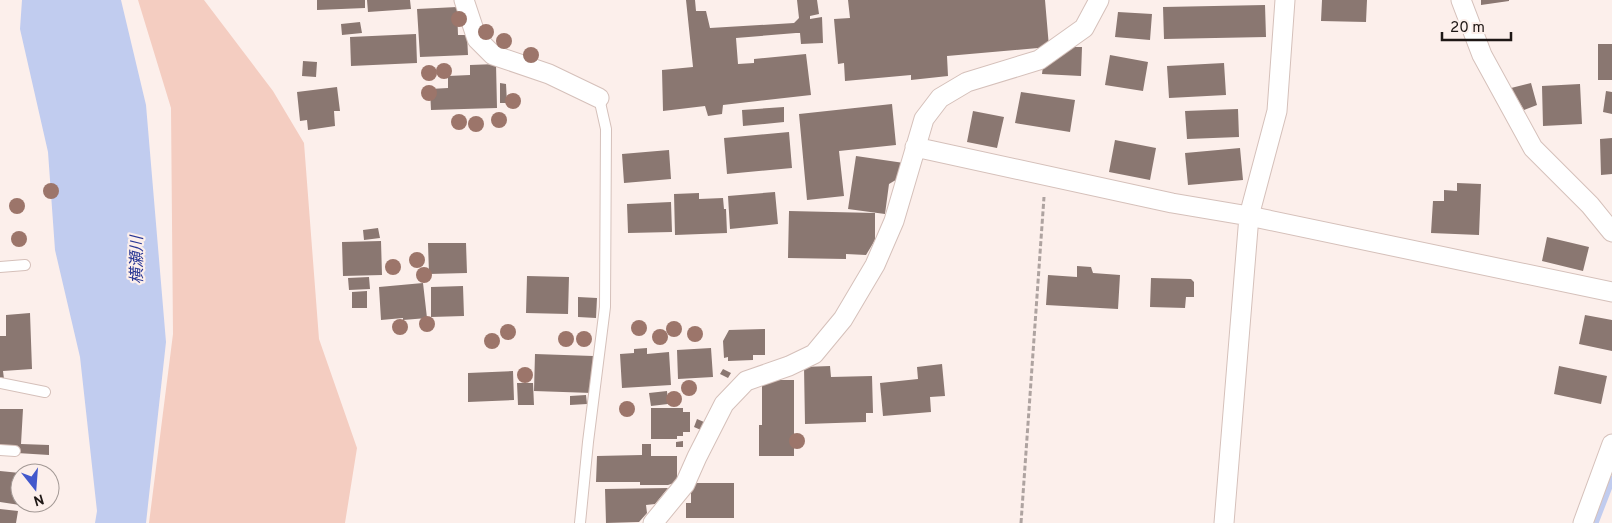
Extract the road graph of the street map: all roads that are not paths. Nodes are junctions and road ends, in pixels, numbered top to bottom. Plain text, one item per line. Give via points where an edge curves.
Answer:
1 (464, 0) edge
2 (1099, 0) edge
3 (1285, 0) edge
4 (1461, 0) edge
5 (599, 98) joint
6 (915, 147) junction
7 (1249, 216) junction
8 (1612, 232) edge
9 (25, 265) dead end
10 (0, 267) edge
11 (1612, 292) edge
12 (0, 383) edge
13 (45, 392) dead end
14 (1612, 444) edge
15 (0, 450) edge
16 (15, 451) dead end
17 (580, 523) edge
18 (653, 523) edge
19 (1224, 523) edge
20 (1582, 523) edge

1 - 5 street via 477,39 493,54 549,74
2 - 6 street via 1084,28 1039,60 967,82 940,98 924,118
3 - 7 street via 1277,111
4 - 8 street via 1482,55 1533,148 1590,204
5 - 17 lane via 606,129 605,307
6 - 7 street via 1172,203
6 - 18 street via 894,221 875,265 843,319 814,354 746,381 724,404 685,484
7 - 11 street
7 - 19 street
9 - 10 lane
12 - 13 lane
14 - 20 street
15 - 16 lane

